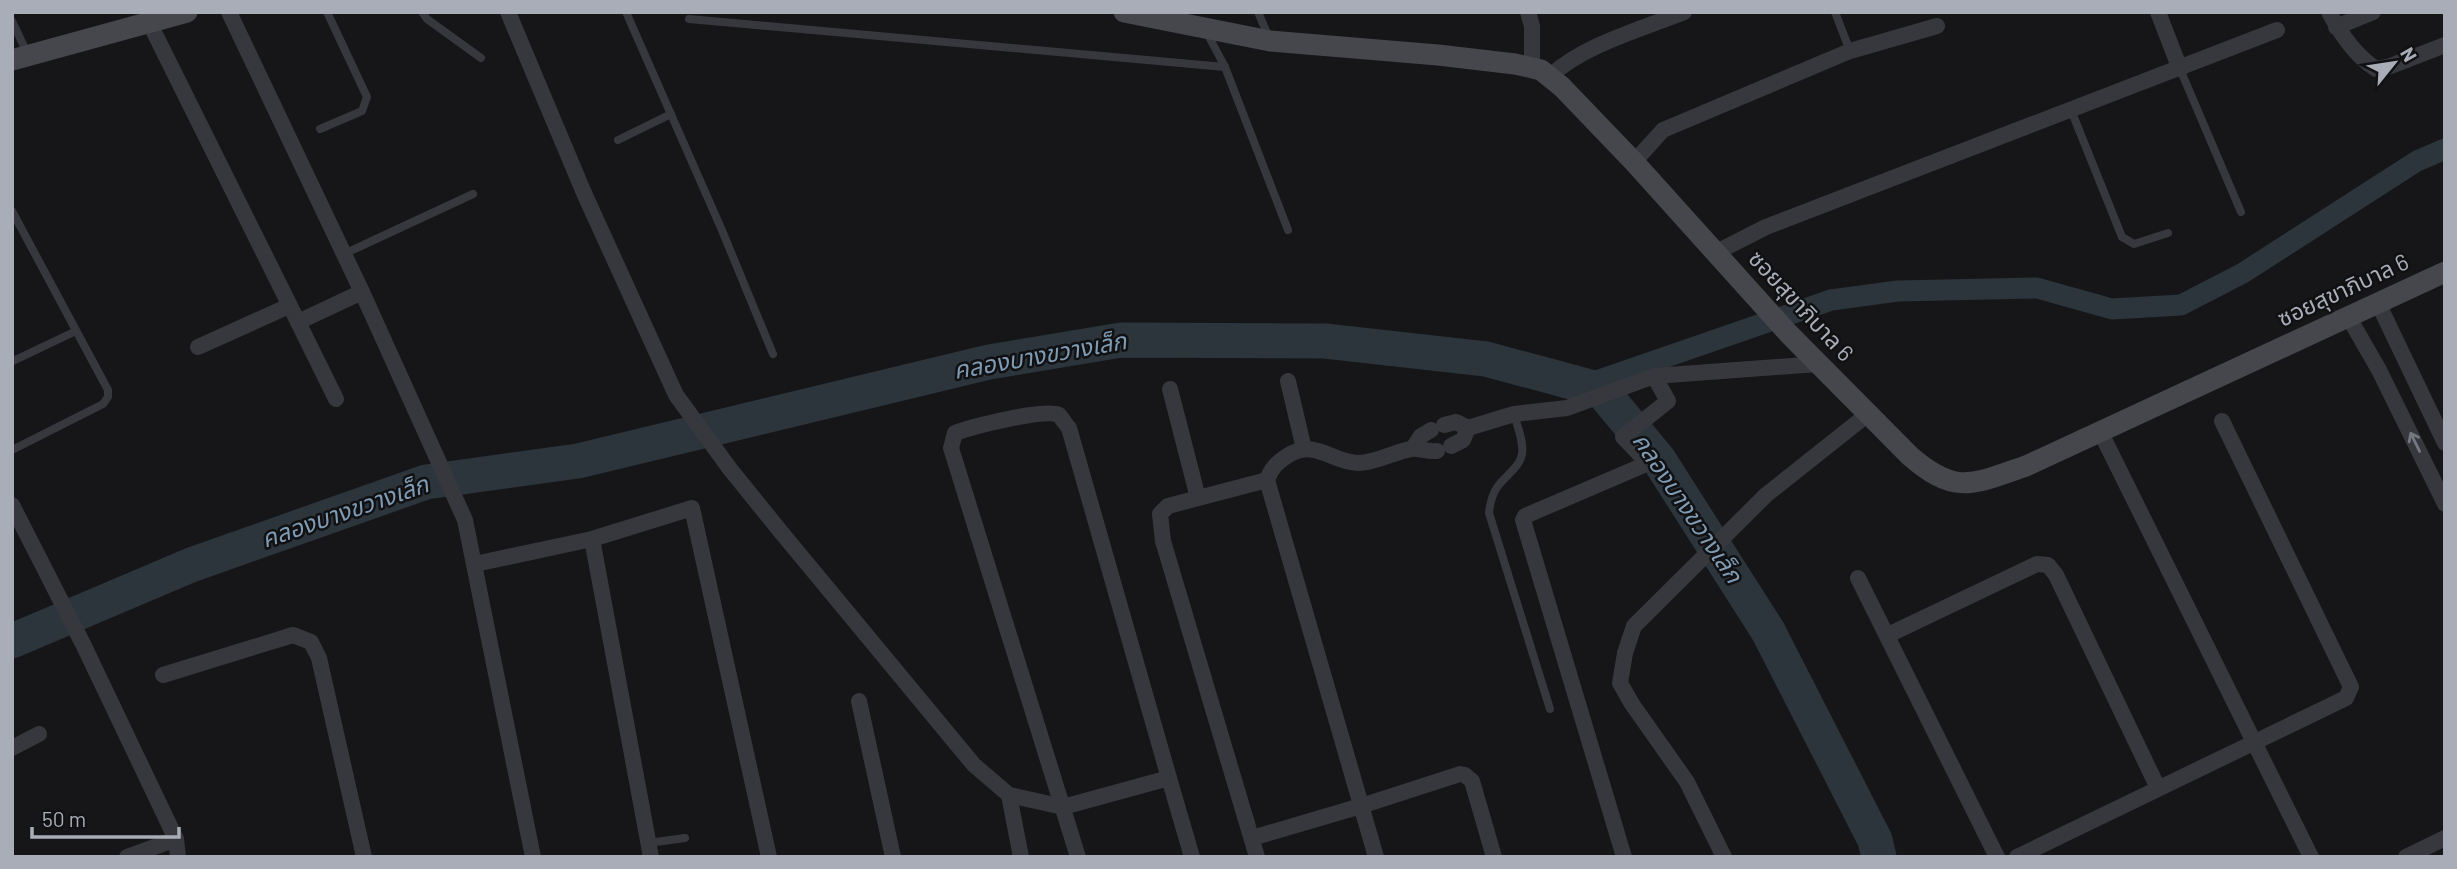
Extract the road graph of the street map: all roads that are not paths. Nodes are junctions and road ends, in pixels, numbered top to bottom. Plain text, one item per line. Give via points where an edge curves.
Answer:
1 (187, 12) edge
2 (229, 12) edge
3 (327, 12) edge
4 (422, 12) edge
5 (508, 12) edge
6 (626, 12) edge
7 (1124, 12) edge
8 (1258, 12) edge
9 (1528, 12) edge
10 (1684, 12) edge
11 (1835, 12) edge
12 (2158, 12) edge
13 (2373, 12) edge
14 (689, 19) dead end
15 (2333, 19) edge
16 (12, 21) edge
17 (149, 22) junction
18 (1937, 26) dead end
19 (1204, 27) junction
20 (2277, 30) dead end
21 (1270, 41) junction
22 (2445, 45) edge
23 (1850, 51) junction
24 (20, 58) edge
25 (481, 58) dead end
26 (1225, 67) junction
27 (2180, 68) junction
28 (1541, 72) junction
29 (2071, 110) junction
30 (671, 114) junction
31 (320, 129) dead end
32 (618, 140) dead end
33 (1634, 162) junction
34 (473, 194) dead end
35 (12, 211) edge
36 (2241, 212) dead end
37 (1288, 230) dead end
38 (2168, 233) dead end
39 (1715, 253) junction
40 (344, 254) junction
41 (2445, 272) edge
42 (362, 292) junction
43 (2378, 303) junction
44 (289, 306) junction
45 (2348, 316) junction
46 (298, 322) junction
47 (76, 331) junction
48 (198, 347) dead end
49 (773, 355) dead end
50 (2403, 357) junction
51 (1813, 358) junction
52 (13, 361) edge
53 (2379, 370) junction
54 (1654, 376) junction
55 (1288, 381) dead end
56 (1170, 389) dead end
57 (335, 399) dead end
58 (1514, 414) junction
59 (1868, 414) junction
60 (2222, 421) dead end
61 (1468, 428) junction
62 (2100, 431) junction
63 (2445, 443) edge
64 (1413, 448) junction
65 (1304, 449) junction
66 (12, 450) edge
67 (1267, 480) junction
68 (1198, 498) junction
69 (2445, 504) edge
70 (12, 505) edge
71 (592, 540) junction
72 (475, 564) junction
73 (1858, 578) dead end
74 (1888, 635) junction
75 (163, 675) dead end
76 (859, 701) dead end
77 (1550, 709) dead end
78 (39, 734) dead end
79 (2255, 742) junction
80 (12, 748) edge
81 (1169, 778) junction
82 (2158, 788) junction
83 (1009, 795) junction
84 (1361, 806) junction
85 (1063, 807) junction
86 (685, 838) dead end
87 (1252, 838) junction
88 (2445, 838) edge
89 (176, 839) junction
90 (650, 850) edge
91 (2429, 852) edge
92 (127, 857) edge
93 (178, 857) edge
94 (364, 857) edge
95 (533, 857) edge
96 (769, 857) edge
97 (893, 857) edge
98 (1021, 857) edge
99 (1078, 857) edge
100 (1192, 857) edge
101 (1257, 857) edge
102 (1376, 857) edge
103 (1494, 857) edge
104 (1624, 857) edge
105 (1724, 857) edge
106 (1997, 857) edge
107 (2017, 857) edge
108 (2311, 857) edge
109 (2406, 857) edge

1 - 17 street
2 - 40 street
3 - 31 lane via 367,97 362,111
4 - 25 lane
5 - 83 street via 676,395 730,469 974,765
6 - 30 lane
7 - 19 street
8 - 21 lane
9 - 28 street
10 - 28 street
11 - 23 lane
12 - 27 street
13 - 15 street
14 - 26 lane
15 - 22 street via 2376,69
16 - 24 lane
17 - 24 street
17 - 44 street
18 - 23 street
19 - 21 street
19 - 26 lane
20 - 27 street
21 - 28 street via 1438,55
23 - 33 street via 1663,130
26 - 37 lane
27 - 29 street
27 - 36 lane
28 - 33 street, ซอยสุขาภิบาล 6
29 - 38 lane via 2122,237 2134,244
29 - 39 street via 1766,227
30 - 32 lane
30 - 49 lane
33 - 39 street, ซอยสุขาภิบาล 6
34 - 40 lane
35 - 47 lane
39 - 51 street, ซอยสุขาภิบาล 6
40 - 42 street
41 - 43 street, ซอยสุขาภิบาล 6
42 - 46 street
42 - 72 street via 465,520
43 - 45 street, ซอยสุขาภิบาล 6
43 - 50 street
44 - 46 street
44 - 48 street
45 - 53 street
45 - 62 street, ซอยสุขาภิบาล 6
46 - 57 street
47 - 52 lane
47 - 66 lane via 108,397 103,404
50 - 53 street
50 - 63 street
51 - 54 street
51 - 59 street, ซอยสุขาภิบาล 6
69 -> 53 street
54 - 58 street via 1567,408
54 - 104 street via 1668,401 1624,439 1644,459 1644,465 1522,520
55 - 65 street
56 - 68 street
58 - 61 street
58 - 77 lane via 1522,456 1497,487 1489,513
59 - 62 street, ซอยสุขาภิบาล 6 via 1930,473 1959,484 2026,466
59 - 105 street via 1766,495 1634,626 1625,653 1620,683 1687,782
60 - 79 street via 2351,687 2346,698
61 - 64 street via 1456,422 1438,428 1421,436
61 - 64 street via 1463,440 1444,448 1427,452
62 - 79 street
64 - 65 street via 1360,463
65 - 67 street via 1277,463
67 - 68 street
67 - 84 street
68 - 87 street via 1164,508 1160,514 1163,541
70 - 89 street
71 - 72 street
71 - 90 street
71 - 96 street via 692,508
72 - 95 street
73 - 74 street
74 - 82 street via 2037,564 2048,565
74 - 106 street
75 - 94 street via 293,635 310,642 319,658
76 - 97 street
78 - 80 street
79 - 82 street
79 - 108 street
81 - 85 street
81 - 85 street via 1069,428 1059,416 1046,412 969,428 955,433 951,447
81 - 100 street
82 - 107 street
83 - 85 street
83 - 98 street
84 - 87 street
84 - 102 street
84 - 103 street via 1465,775 1472,781
85 - 99 street
86 - 90 lane
87 - 101 street
88 - 91 street
89 - 92 street
89 - 93 street
91 - 109 street

